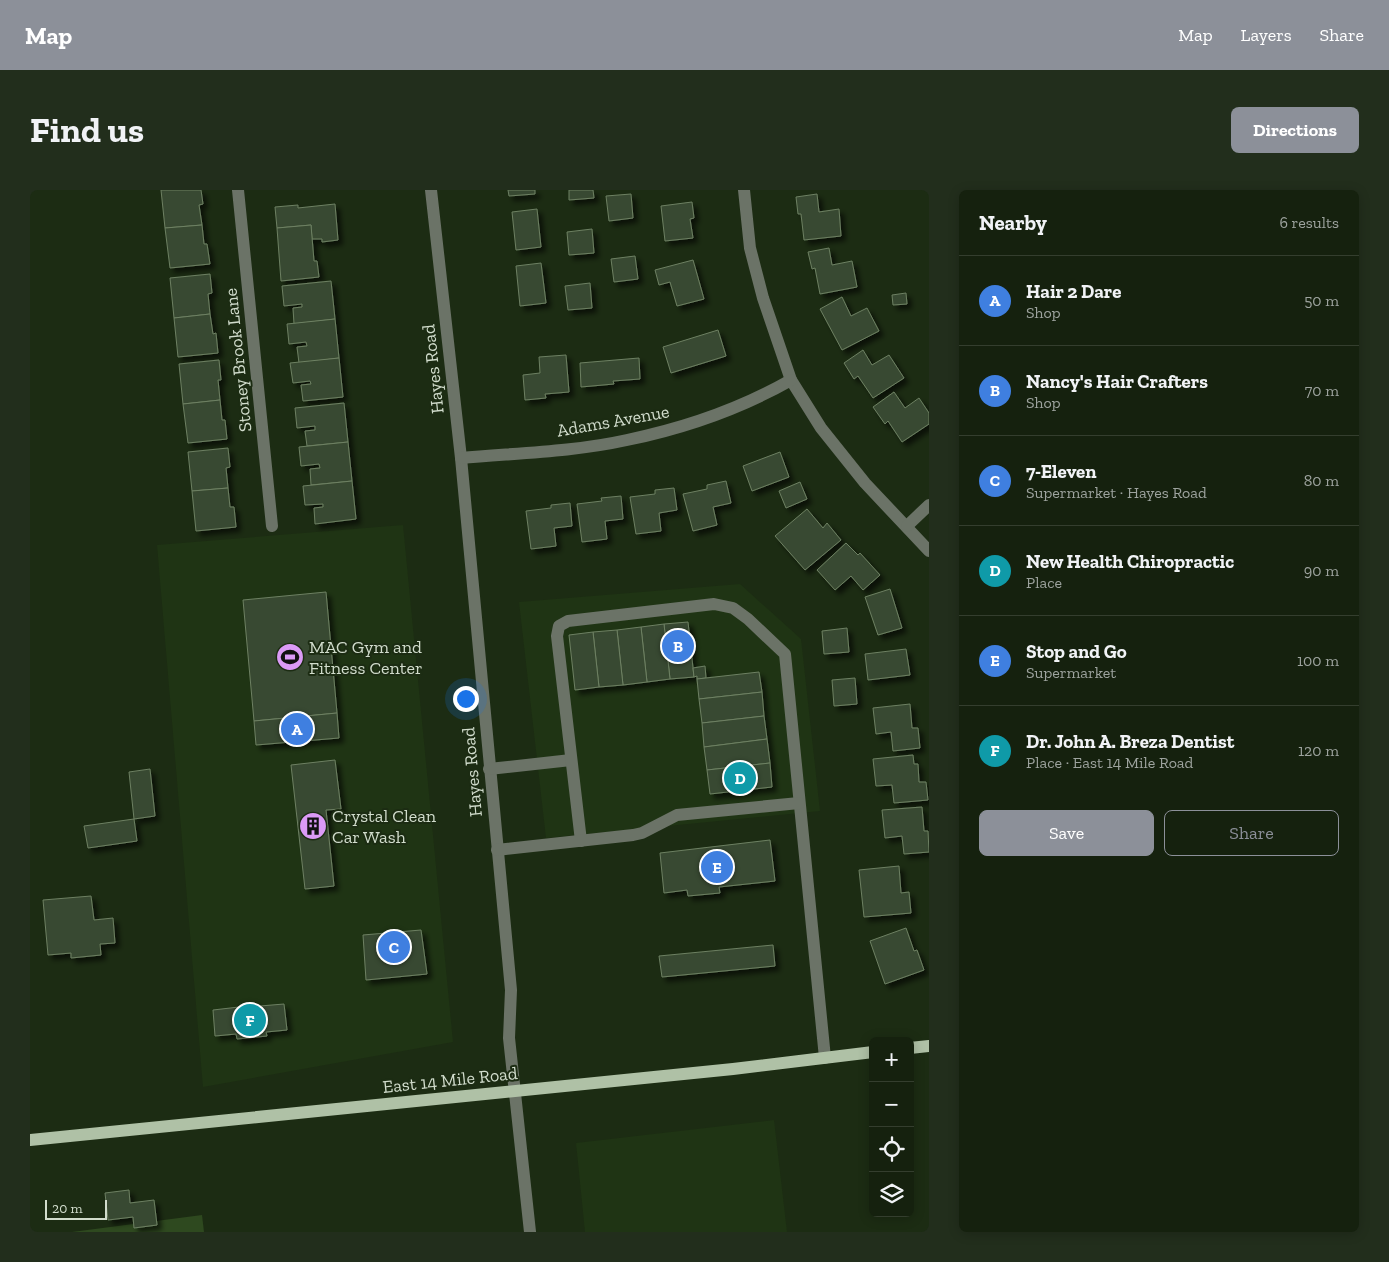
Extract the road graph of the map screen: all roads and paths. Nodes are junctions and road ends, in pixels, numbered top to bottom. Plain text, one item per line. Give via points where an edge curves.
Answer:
1 (238, 190) edge
2 (431, 190) edge
3 (744, 190) edge
4 (791, 380) junction
5 (461, 458) junction
6 (929, 506) edge
7 (272, 526) dead end
8 (906, 526) junction
9 (929, 551) edge
10 (571, 760) junction
11 (489, 769) junction
12 (799, 803) junction
13 (581, 841) junction
14 (496, 850) junction
15 (929, 1046) edge
16 (914, 1048) edge
17 (869, 1052) edge
18 (825, 1058) junction
19 (516, 1091) junction
20 (30, 1140) edge
21 (530, 1232) edge

1 - 7 street, Stoney Brook Lane
2 - 5 street, Hayes Road
3 - 4 street via 750,248
4 - 5 street, Adams Avenue via 718,415 626,441
4 - 8 street via 821,428 865,483
5 - 11 street, Hayes Road
6 - 8 street
8 - 9 street
10 - 11 street
10 - 12 street via 557,636 559,626 568,621 714,604 733,608 784,654
10 - 13 street
11 - 14 street, Hayes Road
12 - 13 street via 677,815 633,836
12 - 18 street
13 - 14 street
14 - 19 street, Hayes Road via 511,990 509,1038
15 - 16 main road
17 - 18 main road, East 14 Mile Road
18 - 19 main road, East 14 Mile Road
19 - 20 main road, East 14 Mile Road
19 - 21 street, Hayes Road

